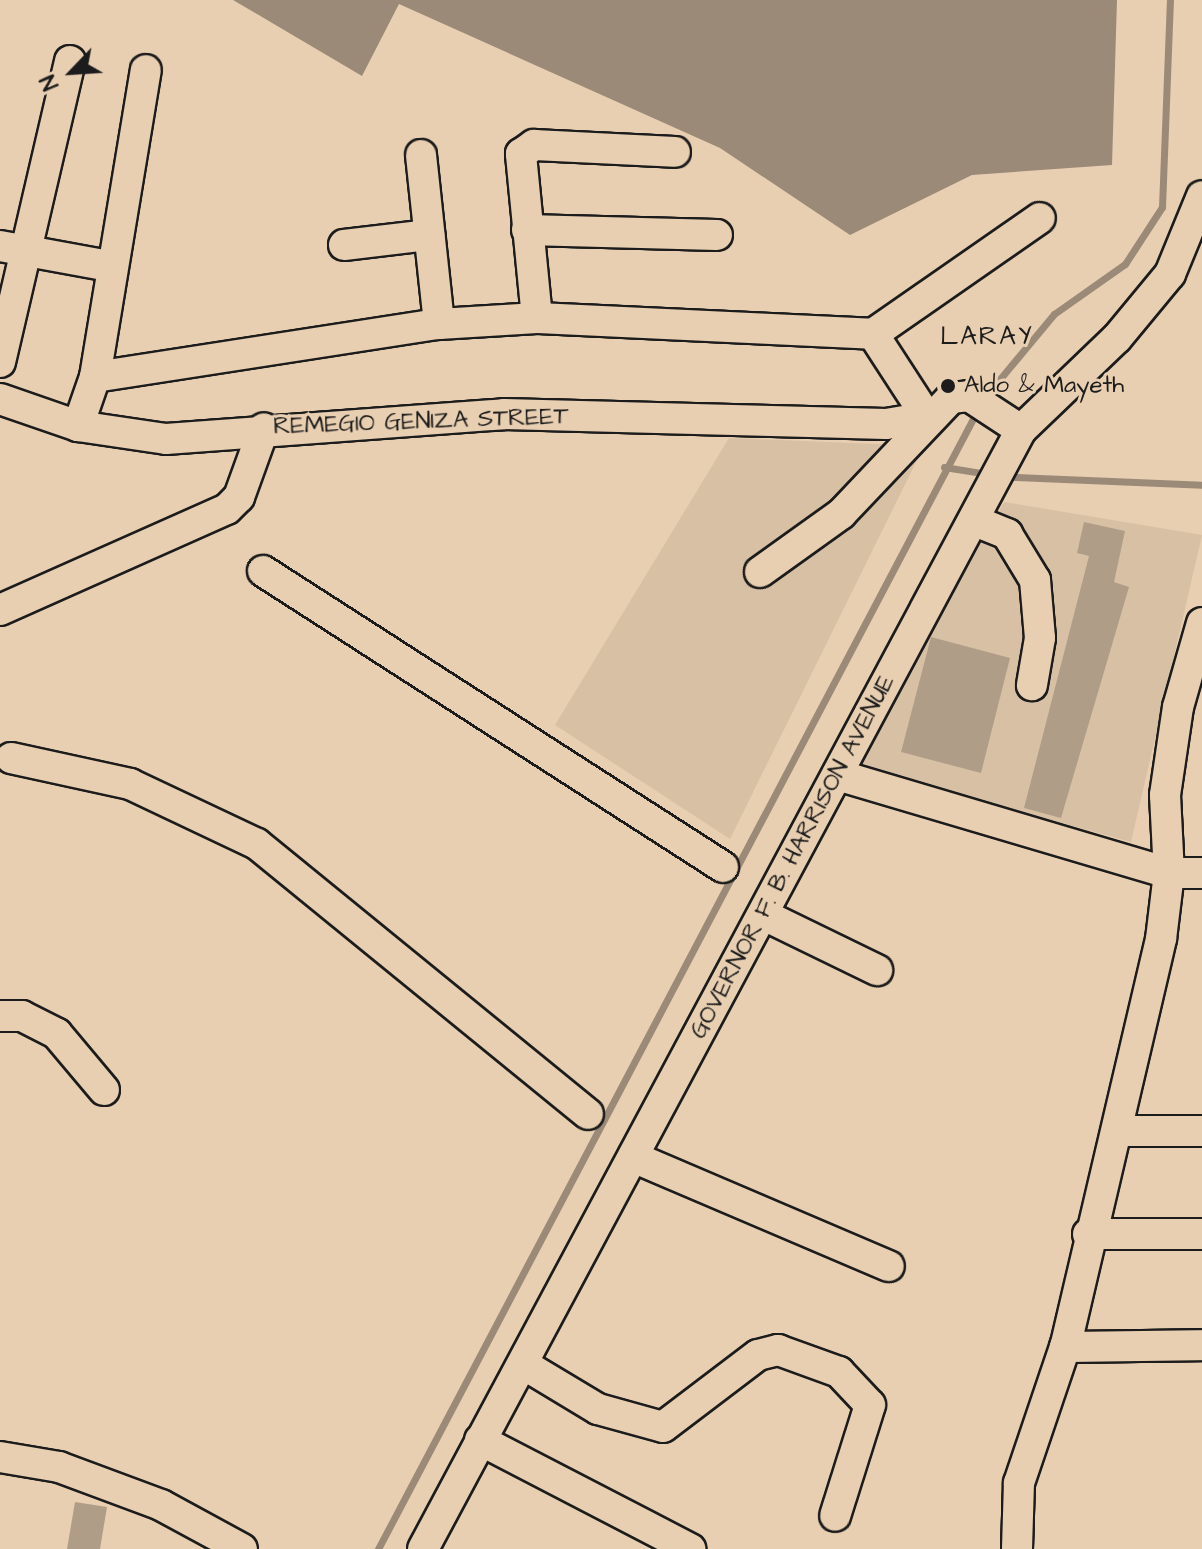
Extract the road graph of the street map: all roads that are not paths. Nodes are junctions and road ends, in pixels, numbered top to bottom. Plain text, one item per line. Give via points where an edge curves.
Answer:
1 (70, 61) dead end
2 (146, 70) dead end
3 (675, 152) dead end
4 (421, 155) dead end
5 (1202, 196) edge
6 (1040, 218) dead end
7 (527, 230) junction
8 (429, 235) junction
9 (717, 235) dead end
10 (344, 245) dead end
11 (14, 248) edge
12 (109, 266) junction
13 (537, 318) junction
14 (439, 324) junction
15 (873, 334) junction
16 (0, 362) edge
17 (95, 377) junction
18 (0, 399) edge
19 (927, 417) junction
20 (1010, 421) junction
21 (78, 426) junction
22 (264, 428) junction
23 (975, 521) junction
24 (263, 571) dead end
25 (760, 572) dead end
26 (0, 610) edge
27 (1202, 623) edge
28 (1032, 685) dead end
29 (11, 758) dead end
30 (841, 776) junction
31 (723, 867) dead end
32 (1169, 873) junction
33 (1202, 873) edge
34 (764, 915) junction
35 (877, 970) dead end
36 (0, 1016) edge
37 (104, 1090) dead end
38 (588, 1114) dead end
39 (1117, 1131) junction
40 (1202, 1131) edge
41 (633, 1157) junction
42 (1088, 1234) junction
43 (1202, 1234) edge
44 (889, 1266) dead end
45 (1202, 1345) edge
46 (1065, 1347) junction
47 (523, 1364) junction
48 (480, 1440) junction
49 (0, 1457) edge
50 (835, 1516) dead end
51 (242, 1549) edge
52 (423, 1549) edge
53 (690, 1549) edge
54 (1017, 1549) edge

1 - 11 street
2 - 12 street
3 - 7 street via 527,148 521,154
4 - 8 street
5 - 20 street, GOVERNOR F. B. HARRISON AVENUE via 1170,274 1117,338
6 - 15 street
7 - 9 street
7 - 13 street
8 - 10 street
8 - 14 street
11 - 12 street
11 - 16 street
12 - 17 street
13 - 14 street
13 - 15 street
14 - 17 street
15 - 19 street
17 - 21 street
18 - 21 street, REMEGIO GENIZA STREET
19 - 20 street, REMEGIO GENIZA STREET via 951,398 969,396
19 - 22 street, REMEGIO GENIZA STREET via 886,424 504,414
19 - 25 street via 841,514
20 - 23 street, GOVERNOR F. B. HARRISON AVENUE
21 - 22 street, REMEGIO GENIZA STREET via 166,439
22 - 26 street via 239,497 227,509
23 - 28 street via 1007,534 1035,580 1040,638
23 - 30 street, GOVERNOR F. B. HARRISON AVENUE via 895,650
24 - 31 street
27 - 32 street via 1178,707 1165,795
29 - 38 street via 130,784 257,844
30 - 32 street
30 - 34 street, GOVERNOR F. B. HARRISON AVENUE
32 - 33 street
32 - 39 street via 1147,1009
34 - 35 street
34 - 41 street, GOVERNOR F. B. HARRISON AVENUE
36 - 37 street via 22,1016 57,1034
39 - 40 street
39 - 42 street
41 - 44 street
41 - 47 street, GOVERNOR F. B. HARRISON AVENUE
42 - 43 street
42 - 46 street
45 - 46 street
46 - 54 street via 1019,1483
47 - 48 street, GOVERNOR F. B. HARRISON AVENUE
47 - 50 street via 598,1409 663,1427 758,1355 778,1350 839,1372 870,1405
48 - 52 street, GOVERNOR F. B. HARRISON AVENUE
48 - 53 street
49 - 51 street via 59,1467 161,1505

